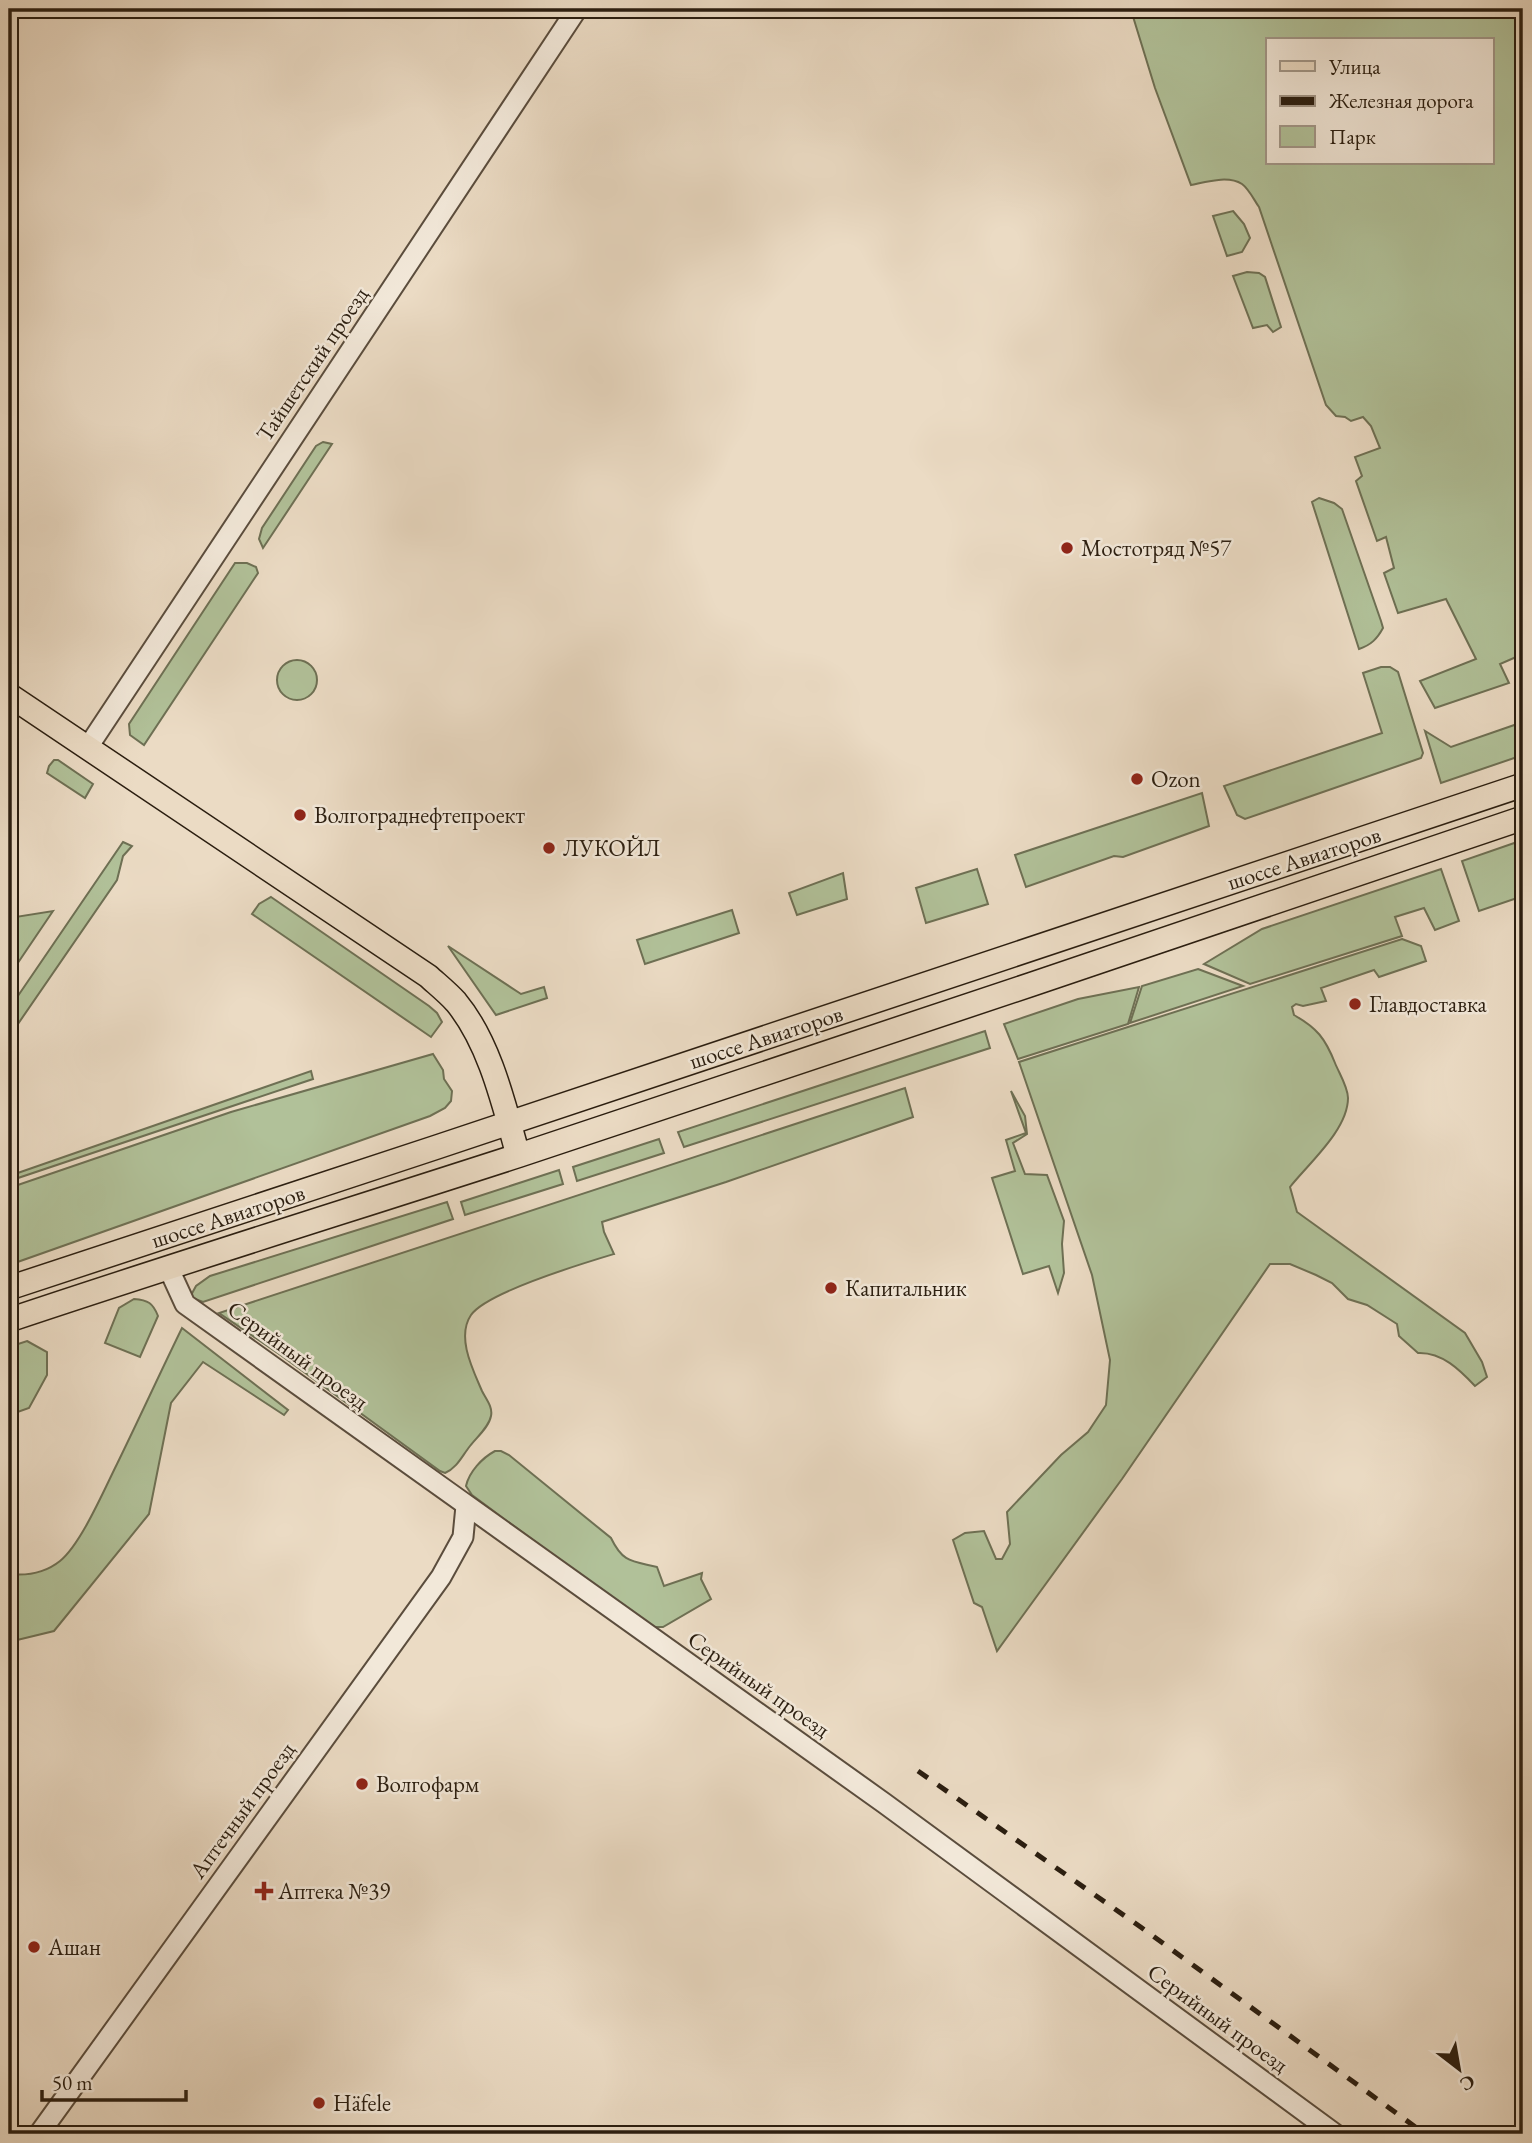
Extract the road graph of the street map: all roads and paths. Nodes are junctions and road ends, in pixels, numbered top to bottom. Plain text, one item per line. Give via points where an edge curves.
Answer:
1 (576, 9) edge
2 (9, 695) edge
3 (88, 747) junction
4 (1523, 785) edge
5 (1523, 818) edge
6 (508, 1122) junction
7 (517, 1155) junction
8 (167, 1267) junction
9 (9, 1288) edge
10 (9, 1320) edge
11 (466, 1506) junction
12 (39, 2134) edge
13 (1335, 2134) edge

1 - 3 street, Тайшетский проезд
2 - 3 main road
3 - 6 main road via 428,976 456,1002 477,1032
4 - 6 main road, шоссе Авиаторов
5 - 7 main road, шоссе Авиаторов
6 - 7 main road
6 - 9 main road, шоссе Авиаторов
7 - 8 main road, шоссе Авиаторов
8 - 10 main road, шоссе Авиаторов
8 - 11 street, Серийный проезд via 185,1304
11 - 12 street, Аптечный проезд via 463,1537 441,1577
11 - 13 street, Серийный проезд via 884,1803

